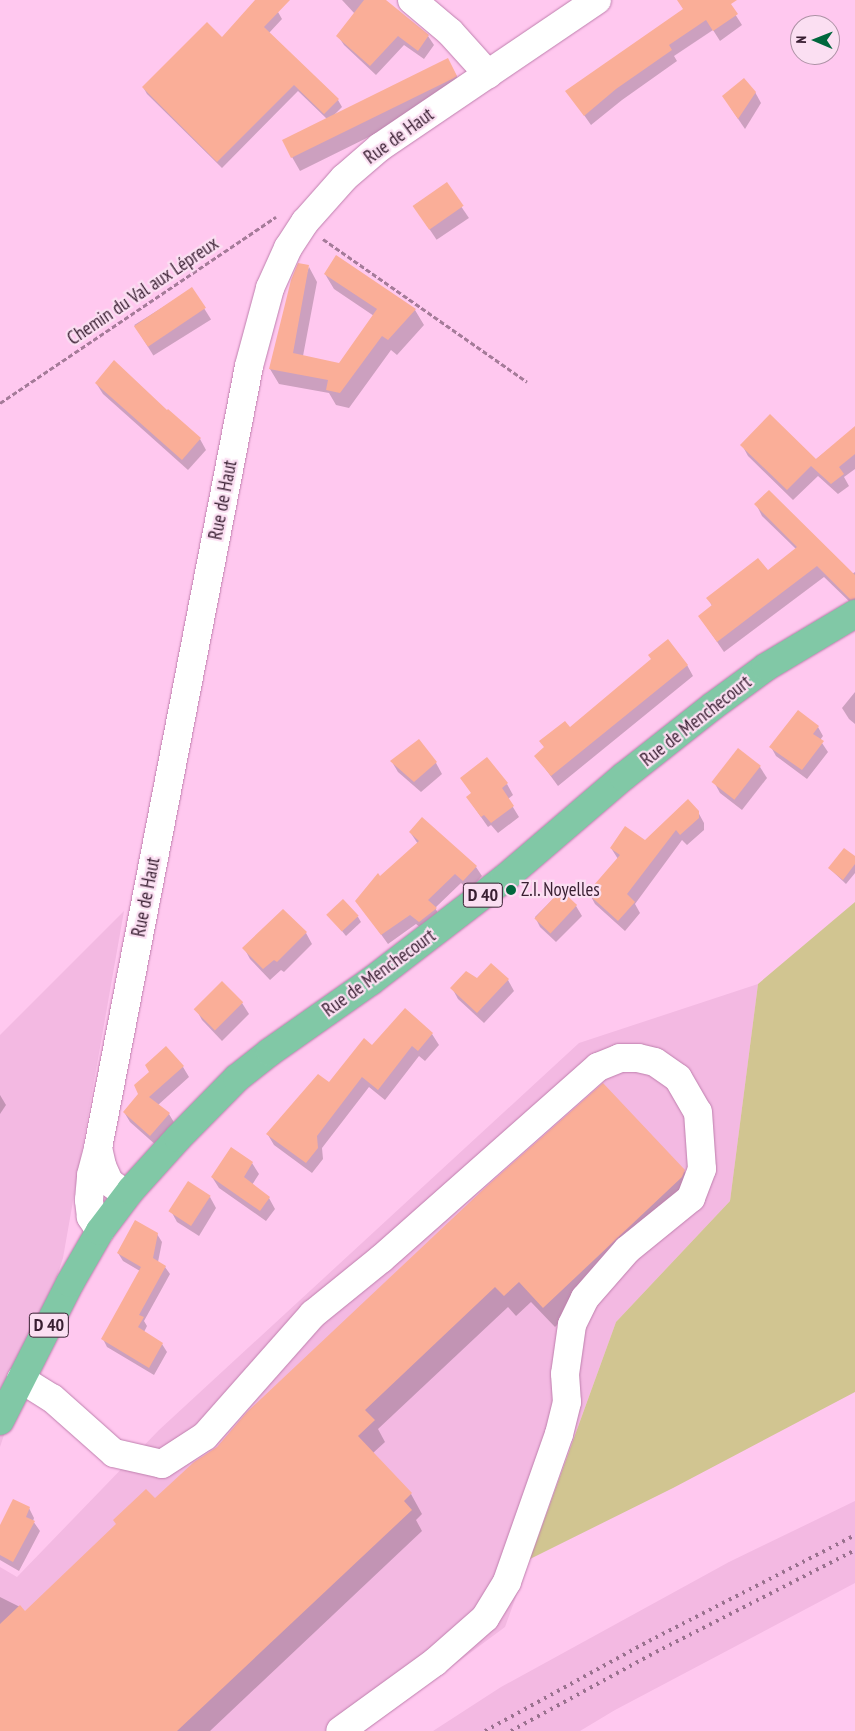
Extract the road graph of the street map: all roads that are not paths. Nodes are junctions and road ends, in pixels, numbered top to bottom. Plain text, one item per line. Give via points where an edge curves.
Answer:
1 (412, 0) edge
2 (597, 0) edge
3 (488, 74) junction
4 (855, 614) edge
5 (98, 1148) junction
6 (127, 1195) junction
7 (100, 1231) junction
8 (21, 1379) junction
9 (0, 1421) edge
10 (340, 1731) edge

1 - 3 street via 450,32
2 - 3 street, Rue de Haut
3 - 5 street, Rue de Haut via 380,147 344,178 301,228 270,288 249,366
4 - 6 main road, Rue de Menchecourt / D 40 via 766,667 713,706 468,908 270,1052 210,1105
5 - 6 street, Rue de Haut via 109,1182
5 - 7 street, Rue de Haut via 90,1174 88,1200 91,1217
6 - 7 main road, Rue de Menchecourt / D 40
7 - 8 main road, Rue de Menchecourt / D 40
8 - 9 main road, Rue de Menchecourt / D 40
8 - 10 street via 52,1398 114,1453 162,1464 205,1436 312,1314 381,1259 598,1067 620,1058 638,1058 655,1062 678,1078 698,1112 702,1170 691,1198 627,1250 585,1298 572,1326 565,1374 567,1402 559,1434 507,1582 485,1618 442,1656

